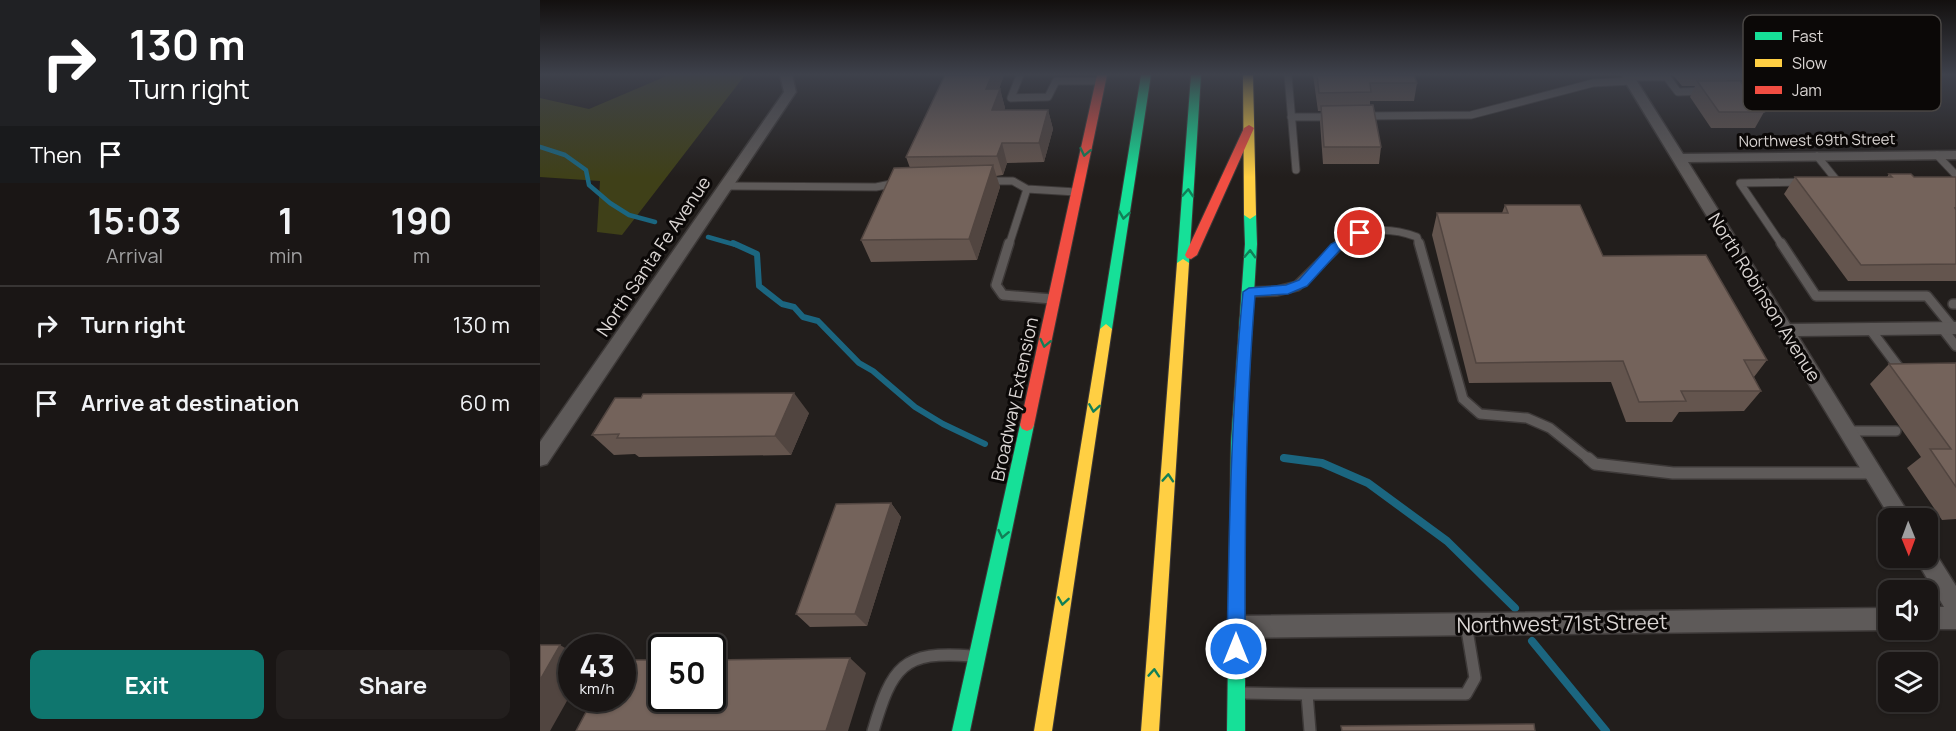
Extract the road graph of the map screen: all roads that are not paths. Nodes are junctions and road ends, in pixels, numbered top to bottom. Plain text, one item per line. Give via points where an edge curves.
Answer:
1 (778, 109) edge
2 (1095, 109) edge
3 (1141, 109) edge
4 (1194, 109) edge
5 (1249, 109) edge
6 (1291, 109) edge
7 (1493, 109) edge
8 (1648, 109) edge
9 (1292, 117) junction
10 (1338, 117) edge
11 (1350, 117) edge
12 (1249, 128) junction
13 (1956, 154) edge
14 (1936, 155) junction
15 (1817, 156) junction
16 (1678, 158) junction
17 (1296, 170) dead end
18 (1956, 175) edge
19 (981, 181) edge
20 (1944, 181) edge
21 (1956, 181) edge
22 (907, 182) edge
23 (1816, 182) edge
24 (1827, 182) edge
25 (1838, 182) junction
26 (1850, 182) edge
27 (725, 186) junction
28 (1027, 189) junction
29 (1077, 192) junction
30 (1183, 273) junction
31 (1249, 292) junction
32 (1054, 299) junction
33 (1950, 328) edge
34 (1870, 329) junction
35 (1786, 330) junction
36 (1956, 346) edge
37 (1904, 375) edge
38 (1848, 431) junction
39 (1896, 431) dead end
40 (540, 458) edge
41 (1874, 473) junction
42 (1895, 508) edge
43 (1932, 568) edge
44 (1956, 606) edge
45 (1938, 618) edge
46 (1956, 618) edge
47 (1878, 619) edge
48 (1466, 624) junction
49 (1236, 627) junction
50 (977, 656) junction
51 (1236, 693) junction
52 (1307, 694) junction
53 (873, 731) edge
54 (961, 731) edge
55 (1043, 731) edge
56 (1150, 731) edge
57 (1236, 731) edge
58 (1310, 731) edge

1 - 27 street, North Santa Fe Avenue
2 -> 29 main road, Broadway Extension
3 -> 55 main road
30 -> 4 main road
5 - 12 main road
6 - 9 lane
7 - 11 lane via 1471,115
8 - 16 street, North Robinson Avenue
9 - 10 lane
9 - 17 lane
12 - 30 main road
31 -> 12 main road
13 - 14 street, Northwest 69th Street
14 - 15 street, Northwest 69th Street
14 - 18 lane
15 - 16 street, Northwest 69th Street
15 - 25 lane
16 - 35 street, North Robinson Avenue
19 - 28 lane via 1013,181
20 - 21 lane
22 - 27 lane via 876,187
23 - 33 lane via 1740,183 1816,296 1927,296
24 - 25 lane
25 - 26 lane
27 - 40 street, North Santa Fe Avenue
28 - 29 lane
28 - 32 lane via 996,285 1003,294
29 - 32 main road, Broadway Extension
56 -> 30 main road
31 - 41 lane via 1288,290 1303,283 1335,247 1360,233 1382,228 1404,231 1417,237 1463,399 1480,414 1527,418 1551,428 1596,464 1624,469 1673,473
31 - 49 main road via 1240,383
32 -> 50 main road, Broadway Extension
33 - 34 street
33 - 36 lane
34 - 35 street
34 - 37 lane
35 - 38 street, North Robinson Avenue
38 - 39 lane
38 - 41 street, North Robinson Avenue
41 - 42 street, North Robinson Avenue
43 - 44 street
45 - 46 street
47 - 48 street, Northwest 71st Street
48 - 49 street, Northwest 71st Street
48 - 52 lane via 1475,678 1466,694
49 - 51 main road
50 - 53 lane via 925,655 898,670 884,696
50 - 54 main road, Broadway Extension
51 - 52 lane
51 - 57 main road
52 - 58 lane

